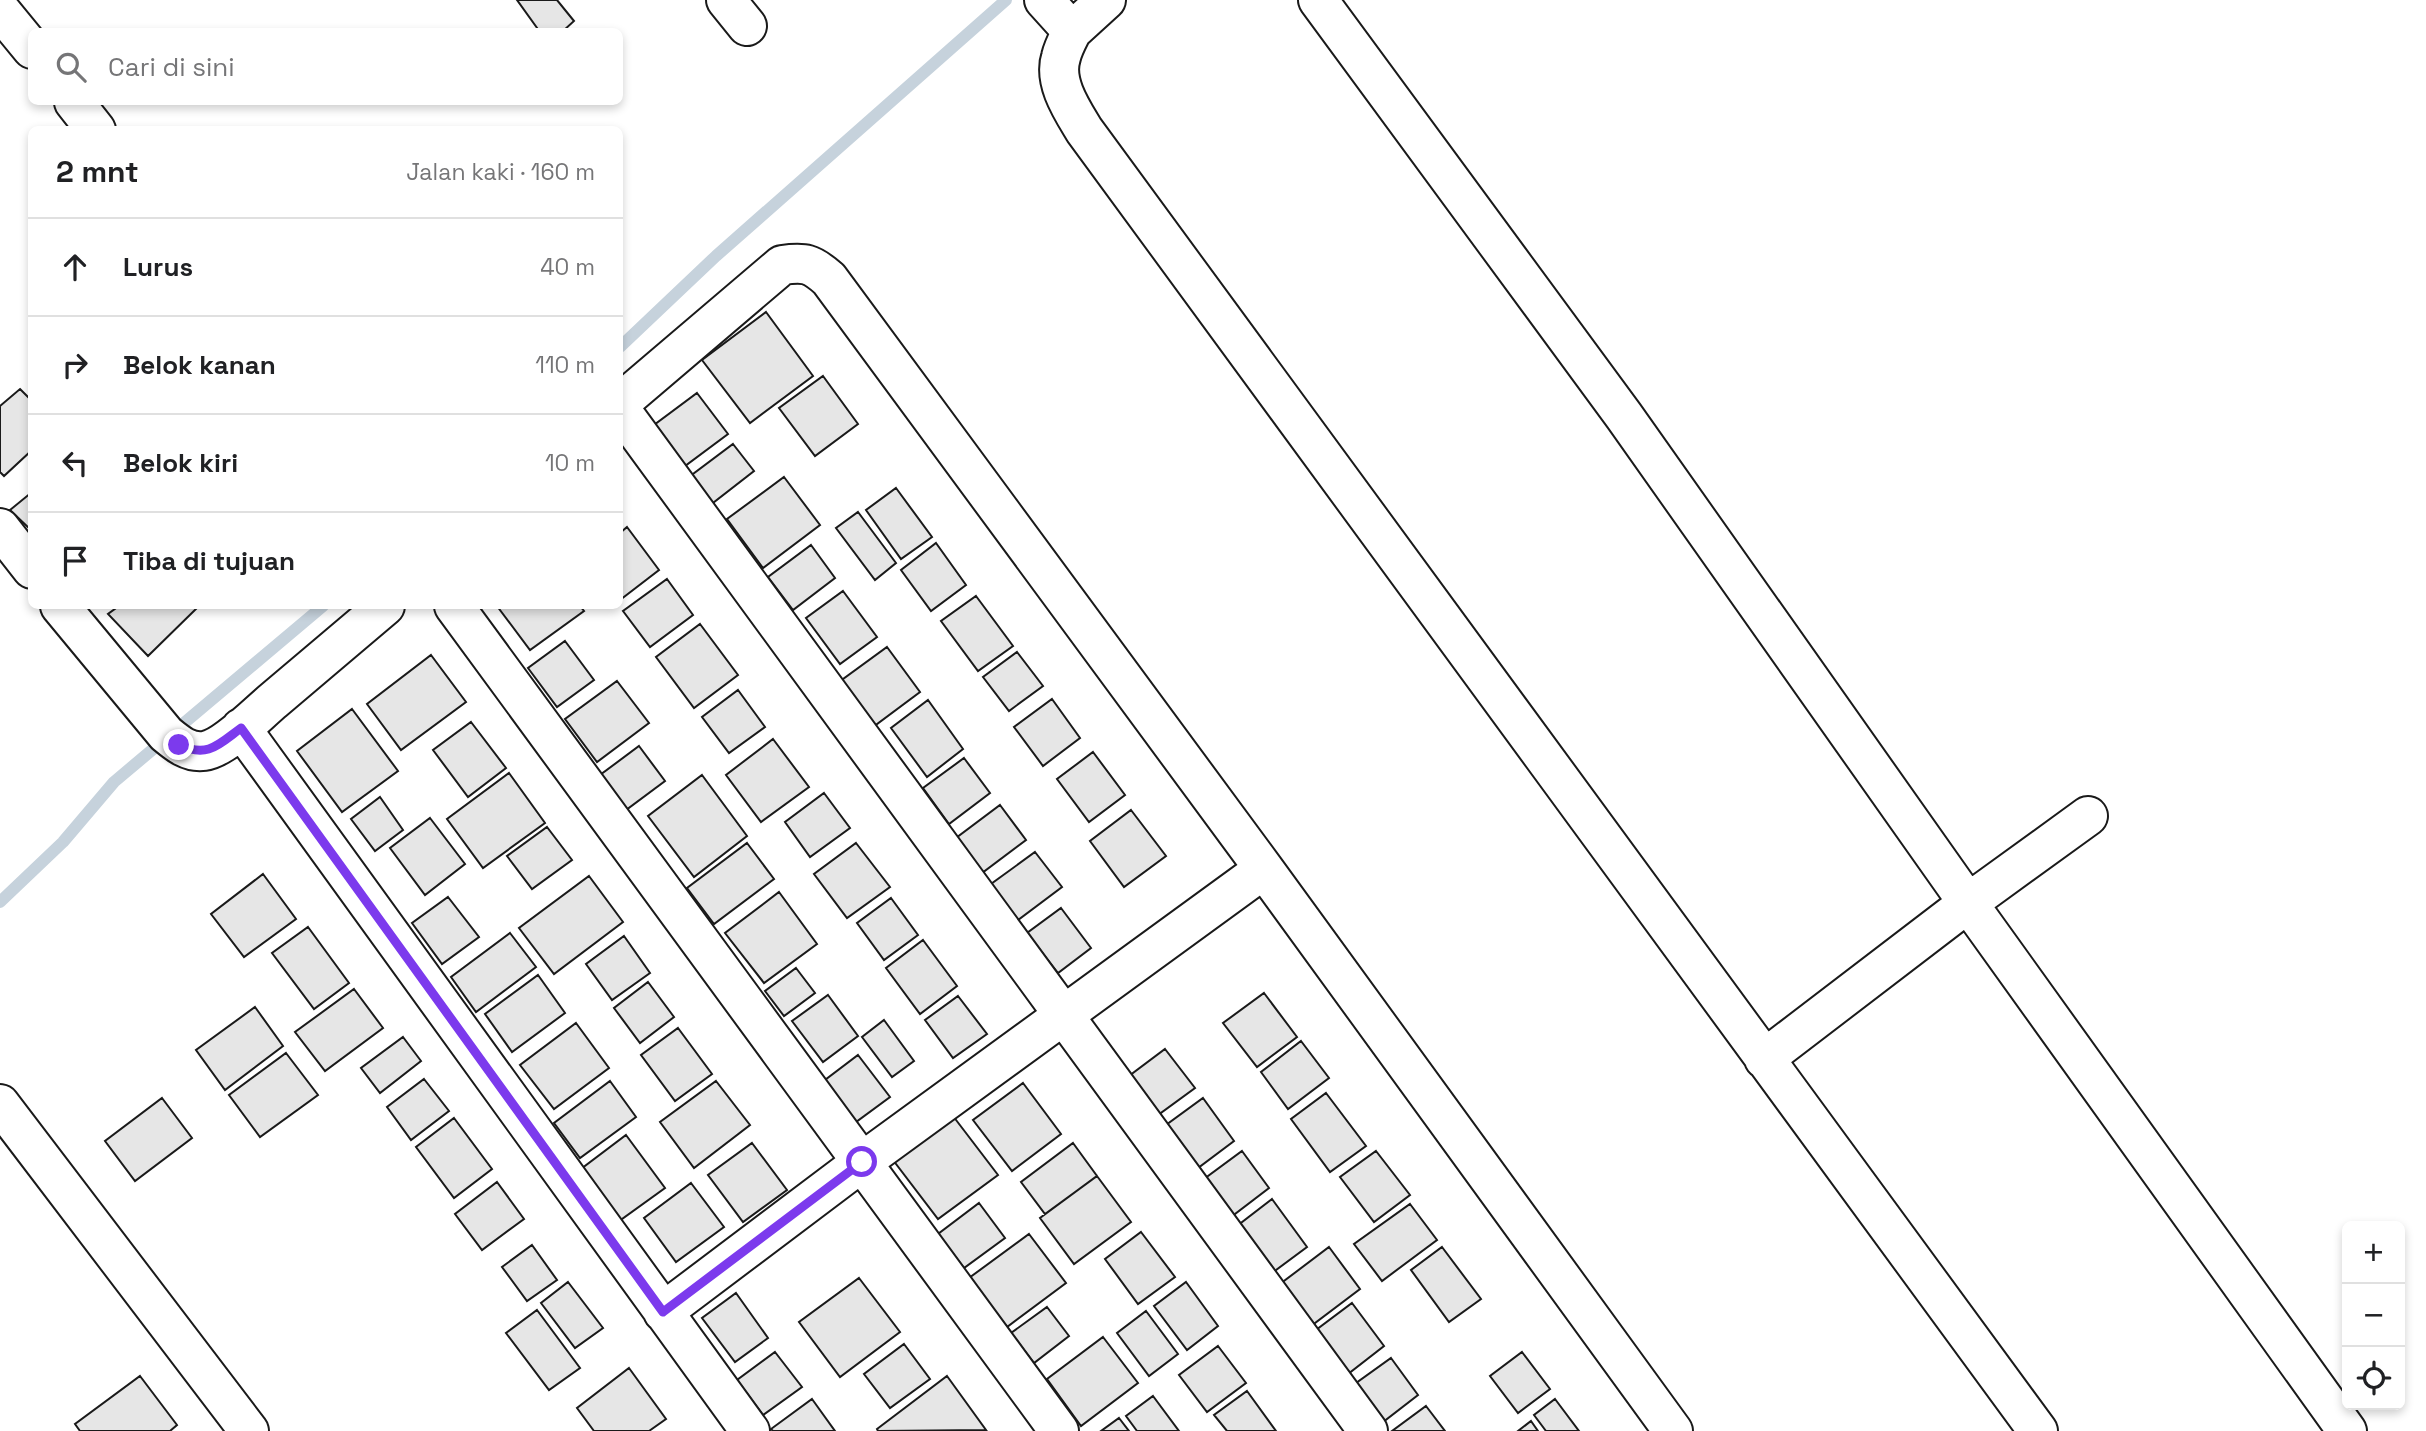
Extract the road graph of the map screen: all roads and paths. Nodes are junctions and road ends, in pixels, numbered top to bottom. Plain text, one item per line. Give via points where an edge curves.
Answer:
1 (1106, 0) edge
2 (1318, 0) edge
3 (0, 10) edge
4 (1055, 12) edge
5 (28, 44) edge
6 (76, 105) edge
7 (93, 126) edge
8 (623, 400) edge
9 (623, 413) edge
10 (0, 528) edge
11 (28, 564) edge
12 (62, 609) edge
13 (381, 609) edge
14 (456, 609) edge
15 (241, 728) junction
16 (2088, 816) dead end
17 (1264, 869) junction
18 (1968, 903) junction
19 (1063, 1016) junction
20 (1764, 1059) junction
21 (0, 1104) edge
22 (862, 1162) junction
23 (663, 1312) junction
24 (249, 1431) edge
25 (750, 1431) edge
26 (1059, 1431) edge
27 (1368, 1431) edge
28 (1673, 1431) edge
29 (2038, 1431) edge
30 (2347, 1431) edge

1 - 4 street
2 - 18 street via 1624,416
3 - 5 street
4 - 20 street via 1060,78 1084,130
6 - 7 street
8 - 17 street via 782,265 800,262 814,266 841,293
9 - 19 street
10 - 11 street
12 - 15 street via 179,745 206,751
13 - 15 street
14 - 22 street
15 - 23 street
16 - 18 street
17 - 19 street
17 - 28 street
18 - 20 street
18 - 30 street
19 - 22 street
19 - 27 street
20 - 29 street
21 - 24 street
22 - 23 street
22 - 26 street
23 - 25 street

